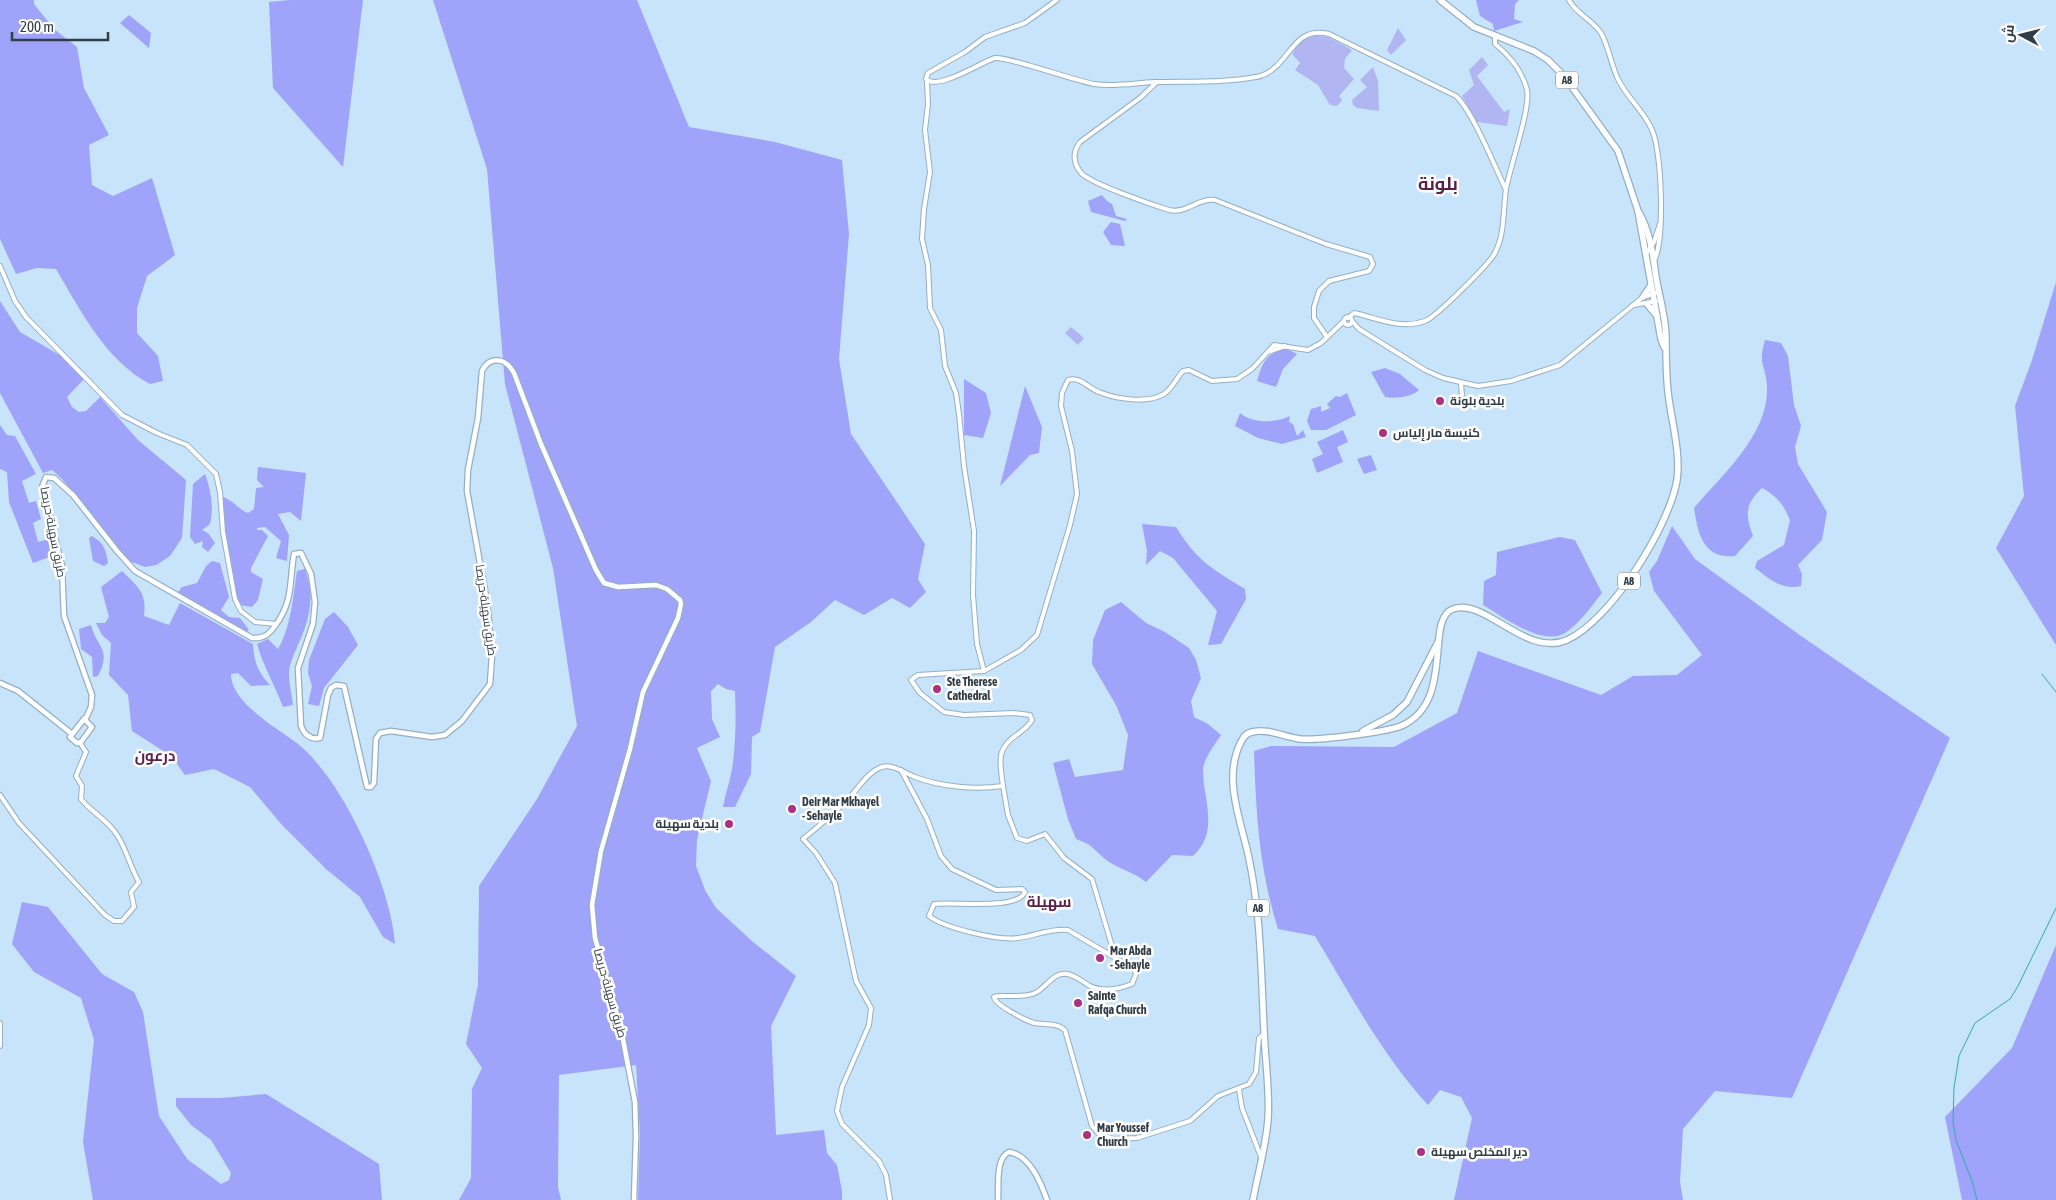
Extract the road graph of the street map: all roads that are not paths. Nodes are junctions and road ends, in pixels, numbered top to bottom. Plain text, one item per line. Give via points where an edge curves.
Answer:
1 (1057, 0) edge
2 (1440, 0) edge
3 (1570, 0) edge
4 (1495, 37) junction
5 (927, 81) junction
6 (1157, 82) junction
7 (1506, 190) junction
8 (1638, 212) junction
9 (1660, 224) junction
10 (1651, 248) junction
11 (1646, 254) junction
12 (1651, 264) junction
13 (0, 266) edge
14 (1651, 280) junction
15 (1656, 293) junction
16 (1643, 297) junction
17 (1657, 301) junction
18 (1647, 304) junction
19 (1634, 305) junction
20 (1657, 317) junction
21 (1348, 322) junction
22 (1327, 338) junction
23 (1664, 347) junction
24 (1461, 384) junction
25 (1462, 395) dead end
26 (276, 624) junction
27 (1439, 640) junction
28 (1438, 668) junction
29 (984, 670) junction
30 (1425, 670) junction
31 (0, 683) edge
32 (85, 720) junction
33 (1384, 721) junction
34 (1384, 730) junction
35 (1359, 733) junction
36 (72, 734) junction
37 (80, 743) junction
38 (901, 770) junction
39 (1003, 786) junction
40 (0, 794) edge
41 (1115, 956) junction
42 (0, 1023) edge
43 (1264, 1034) junction
44 (0, 1046) edge
45 (1239, 1089) junction
46 (1261, 1157) junction
47 (634, 1200) edge
48 (890, 1200) edge
49 (998, 1200) edge
50 (1047, 1200) edge
51 (1254, 1200) edge

1 - 5 street via 1025,23 989,35 928,73 925,76
2 - 4 highway, A8 via 1470,24
3 - 9 street via 1574,8 1601,33 1618,80 1652,129 1658,148
4 - 7 street via 1495,44 1518,67 1527,90 1527,103
4 - 8 highway, A8 via 1540,54 1564,76 1618,151
5 - 6 street via 954,77 1001,58 1094,84
5 - 29 street via 925,130 930,172 922,245 928,265 930,308 941,330 945,366 956,393 974,531 973,595 977,644
6 - 7 street via 1258,77 1278,64 1303,36 1315,32 1329,34 1456,96 1479,133
6 - 22 street via 1080,142 1074,153 1078,168 1092,180 1169,210 1178,212 1199,201 1215,200 1370,257 1374,264 1369,271 1332,280 1319,291 1314,318
7 - 21 street via 1498,246 1493,256 1435,314 1427,320 1404,324 1360,314
8 - 10 highway, A8 via 1644,221
8 - 11 highway, A8
9 - 10 street
9 - 12 street via 1659,243
10 - 11 street
10 - 12 highway, A8
11 - 12 highway, A8
12 - 14 highway, A8
12 - 15 highway, A8
13 - 26 street via 15,301 26,317 115,409 152,431 187,445 216,474 235,599 241,611 255,622
14 - 15 highway, A8
14 - 16 highway via 1650,288
15 - 16 street
15 - 17 highway, A8
16 - 19 street
17 - 18 street
17 - 20 highway, A8
17 - 23 highway, A8 via 1666,338
18 - 19 street
18 - 20 highway
19 - 24 street via 1556,366 1500,383
20 - 23 highway, A8
21 - 22 street
21 - 24 street via 1424,370
22 - 29 street via 1308,350 1286,346 1268,352 1252,369 1236,379 1212,381 1185,370 1167,392 1153,398 1115,397 1099,393 1078,380 1068,380 1061,406 1072,451 1077,494 1044,617 1030,643
23 - 27 highway, A8 via 1677,479 1660,524 1624,587 1583,631 1557,644 1536,641 1474,610 1457,607 1444,615
24 - 25 street
26 - 32 main road, طريق سهيلة-حريصا via 262,638 248,637 144,576 125,561 72,495 54,478 46,477 42,487 62,566 64,616 92,695
26 - 47 main road, طريق سهيلة-حريصا via 287,606 291,591 294,554 301,553 311,574 316,602 298,668 301,726 309,737 320,738 329,691 336,685 344,686 368,787 372,787 374,782 379,734 391,731 432,737 445,735 476,705 490,684 492,655 487,602 468,505 467,481 482,371 496,360 506,362 514,373 541,444 604,583 618,587 656,585 667,588 680,600 680,612 643,692 601,851 592,905 595,938 621,1029 635,1102
27 - 28 highway, A8
27 - 30 highway
28 - 30 highway via 1432,665
28 - 34 highway, A8 via 1433,688 1419,712 1406,724
29 - 39 street via 918,675 912,678 912,683 944,712 1030,715 1032,720 1026,728 1006,743 1001,751
30 - 33 highway via 1407,702
31 - 36 main road via 20,693
32 - 36 main road
32 - 37 main road via 92,726
33 - 34 highway
33 - 35 highway
34 - 35 highway, A8
35 - 43 highway, A8 via 1310,739 1253,732 1242,740 1236,758 1235,801 1257,903
36 - 37 main road via 70,739
37 - 40 street via 86,752 76,776 82,786 81,799 117,834 139,882 131,892 134,907 122,921 114,921 105,915 13,817
38 - 39 street via 933,782 983,788
38 - 41 street via 927,819 941,856 952,869 996,890 1025,890 1022,896 1007,902 934,904 929,916 942,923 999,939 1068,930
38 - 48 street via 885,766 874,771 850,798 803,839 835,882 856,981 871,1008 870,1025 842,1087 837,1111 842,1124 879,1160 886,1175
39 - 41 street via 1008,815 1017,838 1027,841 1045,834 1064,858 1092,879
41 - 45 street via 1134,969 1136,974 1132,984 1100,989 1064,974 1035,993 1019,997 996,995 994,999 1024,1019 1057,1025 1064,1030 1094,1131 1114,1139 1151,1134 1190,1121 1218,1096
42 - 44 street
43 - 45 street via 1259,1038 1255,1076
43 - 46 highway, A8 via 1268,1110
45 - 46 street via 1242,1108
46 - 51 highway, A8
49 - 50 main road via 1001,1160 1009,1152 1017,1154 1030,1166

